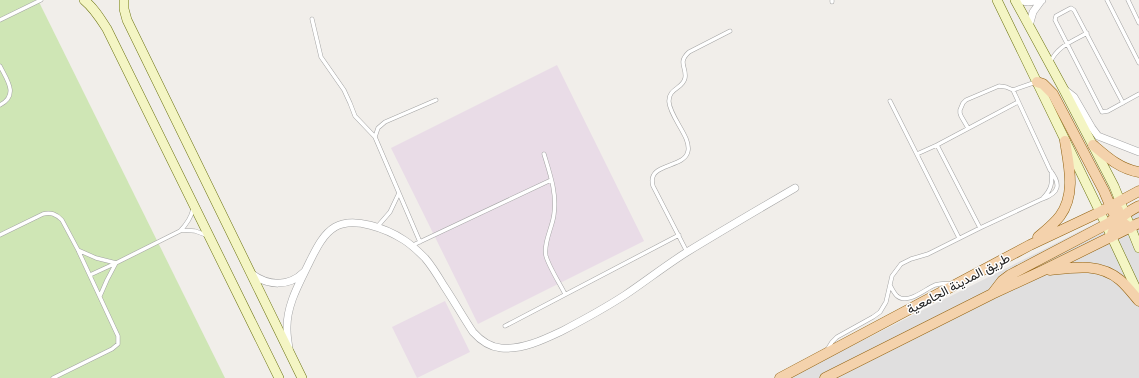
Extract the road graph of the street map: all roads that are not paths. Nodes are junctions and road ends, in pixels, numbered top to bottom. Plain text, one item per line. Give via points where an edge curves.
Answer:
1 (40, 0) edge
2 (84, 0) edge
3 (124, 0) edge
4 (997, 0) edge
5 (1016, 0) edge
6 (1042, 0) edge
7 (1107, 0) edge
8 (1128, 0) edge
9 (312, 18) dead end
10 (0, 20) edge
11 (1139, 23) edge
12 (1029, 26) junction
13 (730, 31) dead end
14 (1087, 33) junction
15 (1067, 44) junction
16 (1139, 63) edge
17 (1050, 64) junction
18 (0, 66) edge
19 (1037, 82) junction
20 (1013, 90) junction
21 (1064, 90) junction
22 (1139, 94) edge
23 (436, 100) dead end
24 (890, 101) dead end
25 (1018, 102) junction
26 (1123, 103) junction
27 (0, 105) edge
28 (968, 128) junction
29 (375, 137) junction
30 (1065, 141) junction
31 (937, 145) junction
32 (1093, 145) junction
33 (1139, 152) edge
34 (544, 154) dead end
35 (917, 154) junction
36 (1139, 172) edge
37 (552, 180) junction
38 (794, 188) dead end
39 (1139, 191) edge
40 (399, 193) junction
41 (1121, 201) junction
42 (193, 206) junction
43 (1139, 206) edge
44 (1110, 207) junction
45 (1100, 212) junction
46 (1120, 217) junction
47 (1106, 224) junction
48 (1135, 225) edge
49 (376, 227) junction
50 (980, 228) junction
51 (180, 230) junction
52 (0, 235) edge
53 (679, 235) junction
54 (209, 237) junction
55 (1111, 237) junction
56 (959, 238) junction
57 (420, 242) junction
58 (1030, 245) junction
59 (412, 246) junction
60 (1139, 248) edge
61 (78, 250) junction
62 (687, 252) junction
63 (116, 263) junction
64 (306, 270) junction
65 (1044, 270) junction
66 (252, 274) junction
67 (90, 275) junction
68 (890, 284) junction
69 (955, 285) junction
70 (566, 294) junction
71 (992, 294) junction
72 (1139, 295) edge
73 (100, 297) junction
74 (1139, 301) edge
75 (505, 326) dead end
76 (290, 354) junction
77 (826, 354) junction
78 (53, 378) edge
79 (278, 378) edge
80 (302, 378) edge
81 (780, 378) edge
82 (826, 378) edge

1 - 10 lane
2 - 42 street via 104,23
3 - 66 street via 127,20
4 - 19 street
5 - 6 street
5 - 12 street
6 - 12 street via 1033,12
7 - 16 lane
8 - 11 lane
9 - 29 lane via 321,57 344,90 355,116
12 - 17 street
13 - 53 lane via 689,52 683,61 685,80 672,92 669,99 669,106 688,143 688,151 682,160 656,172 652,181
14 - 15 lane
14 - 15 lane via 1073,8 1057,15 1054,19
14 - 26 lane
15 - 17 lane via 1056,53
15 - 26 lane via 1100,110 1108,111
17 - 21 street
18 - 27 lane via 11,92 8,99
19 - 20 lane
19 - 30 street
19 - 44 main road via 1049,88 1057,100
20 - 25 lane
20 - 28 lane via 999,86 966,100 961,106 960,113
21 - 32 street
21 - 33 street via 1074,97 1098,136
22 - 26 lane
23 - 29 lane via 385,122 378,128
24 - 35 lane
25 - 28 lane
25 - 50 lane via 1050,170 1051,187 1042,199
28 - 31 lane
29 - 40 lane
30 - 45 street
30 - 58 main road via 1070,182 1067,204 1055,221
31 - 35 lane
31 - 50 lane
32 - 36 main road via 1120,166
32 - 41 street
34 - 37 lane
35 - 56 lane
37 - 57 lane
37 - 70 lane via 555,204 546,256
38 - 62 street
39 - 41 main road, طريق المدينة الجامعية
40 - 49 lane via 390,212
40 - 57 lane
41 - 44 main road, طريق المدينة الجامعية
41 - 46 main road
42 - 51 lane via 189,220
42 - 54 street
43 - 46 main road
44 - 45 main road, طريق المدينة الجامعية
44 - 46 main road
45 - 47 street
45 - 58 main road, طريق المدينة الجامعية
46 - 47 main road
46 - 48 main road
46 - 55 main road
47 - 55 street
47 - 71 main road via 1010,274
48 - 55 main road, طريق المدينة الجامعية
48 - 60 street
49 - 59 street via 396,235
49 - 64 street via 352,222 334,228 324,237
50 - 56 lane
51 - 54 lane via 195,231
51 - 63 lane
52 - 61 lane via 48,213 62,220
53 - 62 lane
53 - 70 lane
54 - 79 street
55 - 65 main road, طريق المدينة الجامعية
55 - 72 street
56 - 68 lane via 901,264 894,272
57 - 59 lane
58 - 69 main road, طريق المدينة الجامعية
59 - 62 street via 431,266 473,332 490,346 500,348 532,343 587,318 624,296
61 - 63 lane
61 - 67 lane
63 - 67 lane
63 - 73 lane
64 - 66 street via 291,281 279,283 262,280
64 - 76 street via 293,297 288,316
65 - 71 main road, طريق المدينة الجامعية
65 - 74 main road via 1092,267 1120,280
66 - 76 street
67 - 73 lane
68 - 69 lane via 894,293 903,299 937,284
68 - 77 lane via 886,302 880,312 837,337 828,347
69 - 77 main road, طريق المدينة الجامعية
70 - 75 lane
71 - 82 main road, طريق المدينة الجامعية
73 - 78 lane via 118,336 118,344
76 - 80 street
77 - 81 main road, طريق المدينة الجامعية

